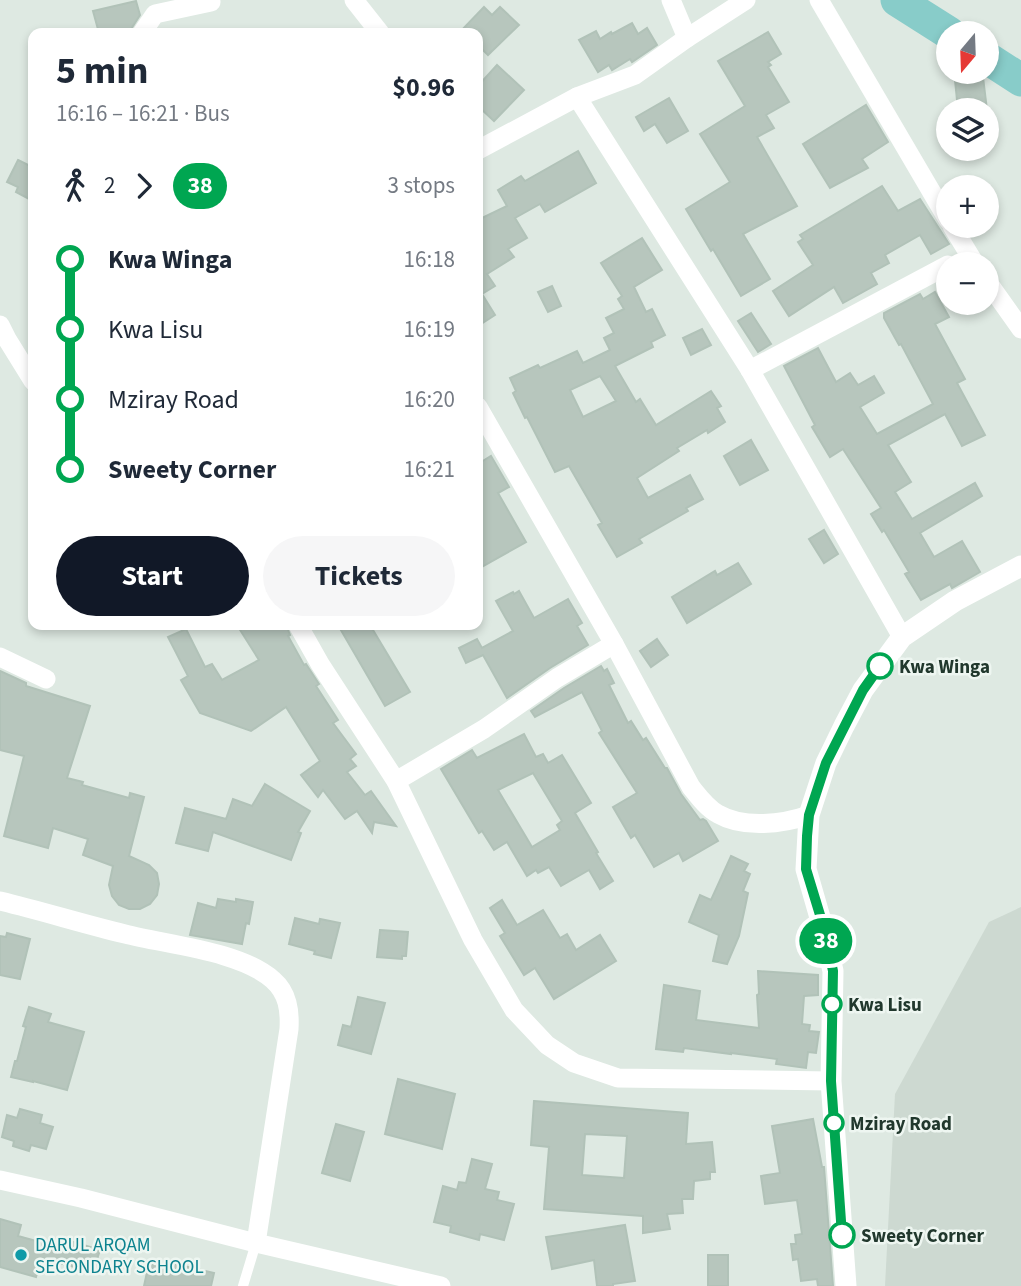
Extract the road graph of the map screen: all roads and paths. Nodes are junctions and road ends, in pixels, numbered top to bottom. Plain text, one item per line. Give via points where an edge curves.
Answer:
1 (354, 0) edge
2 (671, 0) edge
3 (746, 0) edge
4 (819, 0) edge
5 (212, 2) edge
6 (145, 28) edge
7 (376, 28) edge
8 (687, 38) junction
9 (577, 97) junction
10 (483, 147) edge
11 (936, 200) edge
12 (936, 272) edge
13 (999, 298) edge
14 (0, 325) edge
15 (1021, 329) edge
16 (750, 370) junction
17 (28, 373) edge
18 (483, 416) edge
19 (1021, 566) edge
20 (301, 630) edge
21 (902, 637) junction
22 (614, 644) junction
23 (0, 657) edge
24 (47, 679) dead end
25 (396, 781) junction
26 (809, 815) junction
27 (0, 901) edge
28 (831, 1081) junction
29 (0, 1180) edge
30 (256, 1243) junction
31 (243, 1286) edge
32 (440, 1286) edge
33 (846, 1286) edge

1 - 7 street
2 - 8 street
3 - 8 street
4 - 11 street
5 - 6 street via 155,14
8 - 9 street via 635,75
9 - 10 street
9 - 16 street
12 - 16 street
13 - 15 street
14 - 17 street
16 - 21 street
18 - 22 street
19 - 21 street via 955,601
20 - 25 street
21 - 26 street via 863,690 844,726
22 - 25 street
22 - 26 street via 704,803 729,819 758,823
23 - 24 street
25 - 28 street via 473,940 514,1010 547,1045 574,1063 618,1078
26 - 28 street via 806,869 833,971
27 - 30 street via 239,960 274,981 285,994 289,1029
28 - 33 street
29 - 30 street
30 - 31 lane
30 - 32 street

